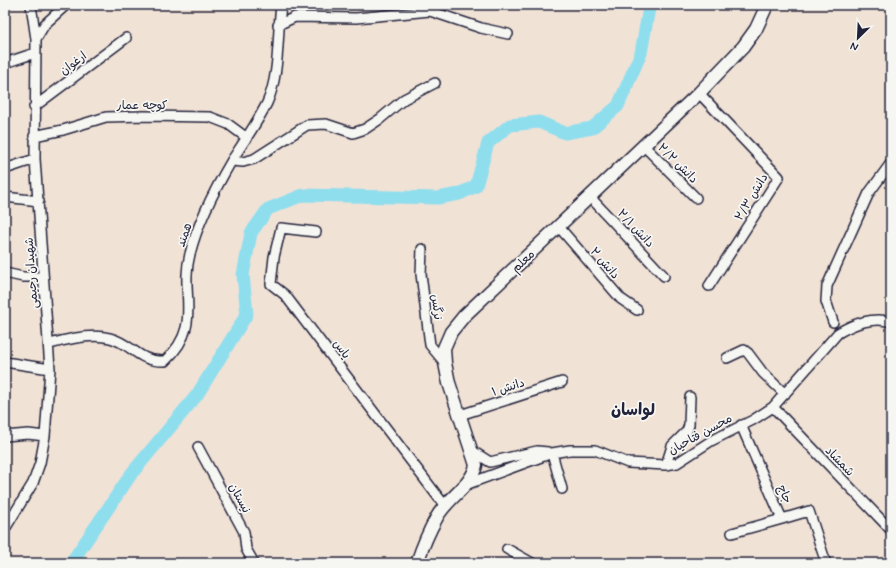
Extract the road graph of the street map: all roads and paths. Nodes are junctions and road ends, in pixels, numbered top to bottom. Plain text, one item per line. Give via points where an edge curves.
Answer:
1 (31, 5) edge
2 (66, 5) edge
3 (280, 5) edge
4 (767, 5) edge
5 (278, 24) junction
6 (508, 34) dead end
7 (126, 38) dead end
8 (36, 39) junction
9 (35, 53) junction
10 (5, 63) edge
11 (435, 83) dead end
12 (698, 93) junction
13 (34, 107) junction
14 (34, 136) junction
15 (247, 138) junction
16 (643, 146) junction
17 (34, 159) junction
18 (232, 161) junction
19 (891, 163) edge
20 (5, 169) edge
21 (5, 197) edge
22 (590, 197) junction
23 (696, 198) dead end
24 (38, 202) junction
25 (559, 227) junction
26 (316, 232) dead end
27 (422, 249) dead end
28 (5, 273) edge
29 (664, 276) dead end
30 (42, 277) junction
31 (709, 286) dead end
32 (637, 310) dead end
33 (833, 322) dead end
34 (891, 322) edge
35 (50, 344) junction
36 (727, 358) dead end
37 (5, 362) edge
38 (444, 363) junction
39 (50, 369) junction
40 (562, 382) dead end
41 (785, 394) junction
42 (690, 397) dead end
43 (773, 407) junction
44 (460, 415) junction
45 (742, 425) junction
46 (5, 436) edge
47 (44, 436) junction
48 (198, 447) dead end
49 (471, 450) junction
50 (552, 453) junction
51 (666, 465) junction
52 (464, 485) junction
53 (562, 489) dead end
54 (445, 506) junction
55 (782, 518) junction
56 (5, 529) edge
57 (891, 530) edge
58 (732, 533) dead end
59 (507, 549) dead end
60 (254, 563) edge
61 (417, 563) edge
62 (532, 563) edge
63 (826, 563) edge

1 - 8 street, شهیدان رحیمی
2 - 8 street via 45,24
3 - 5 street, همند
4 - 12 main road, معلم via 756,29 743,47
5 - 6 street via 295,17 356,18 430,11
5 - 15 street, همند via 274,82 267,103
7 - 13 street, ارغوان
8 - 9 street, شهیدان رحیمی
9 - 10 street
9 - 13 street, شهیدان رحیمی
11 - 18 street via 404,99 365,129 353,133 326,124 307,124 254,159
12 - 16 main road, معلم
12 - 31 street, دانش ۲/۳ via 779,177
13 - 14 street, شهیدان رحیمی
14 - 15 street, کوچه عمار via 106,117 144,116 210,117 228,124
14 - 17 street, شهیدان رحیمی
15 - 18 street, همند
16 - 22 main road, معلم
16 - 23 street, دانش ۲/۲
17 - 20 street
17 - 24 street, شهیدان رحیمی
18 - 35 street, همند via 199,226 189,255 189,316 181,343 173,354 166,361 145,359 124,344 110,338 89,337
19 - 33 street via 869,193 827,286 826,301
21 - 24 street
22 - 25 main road, معلم
22 - 29 street, دانش ۲/۱
24 - 30 street, شهیدان رحیمی
25 - 32 street, دانش ۲ via 621,299
25 - 38 main road, معلم via 464,316 451,332 444,348
26 - 54 street, یاس via 281,228 271,284 285,295
27 - 38 street, نرگس via 421,274 430,345
28 - 30 street via 23,277
30 - 35 street, شهیدان رحیمی
34 - 41 street, محسن فتاحیان via 884,319 852,325 838,334
35 - 39 street, شهیدان رحیمی
36 - 41 street via 744,350
37 - 39 street
38 - 44 main road, معلم
39 - 47 street, شهیدان رحیمی
40 - 44 street, دانش ۱
41 - 43 street, محسن فتاحیان
42 - 51 street via 690,425 672,446
43 - 45 street, محسن فتاحیان
43 - 57 street, شمشاد
44 - 49 main road, معلم
45 - 51 street, محسن فتاحیان via 677,463
45 - 55 street, جاج
46 - 47 street
47 - 56 street, شهیدان رحیمی via 40,463 33,483
48 - 60 street, نیستان via 244,532 246,548
49 - 50 street via 490,462 537,451
49 - 52 main road, معلم via 476,465
50 - 51 street, محسن فتاحیان via 595,450 628,462
50 - 52 street, محسن فتاحیان
50 - 53 street
52 - 54 main road, معلم
54 - 61 main road, معلم via 437,517
55 - 58 street
55 - 63 street, جاج via 810,511
59 - 62 street

